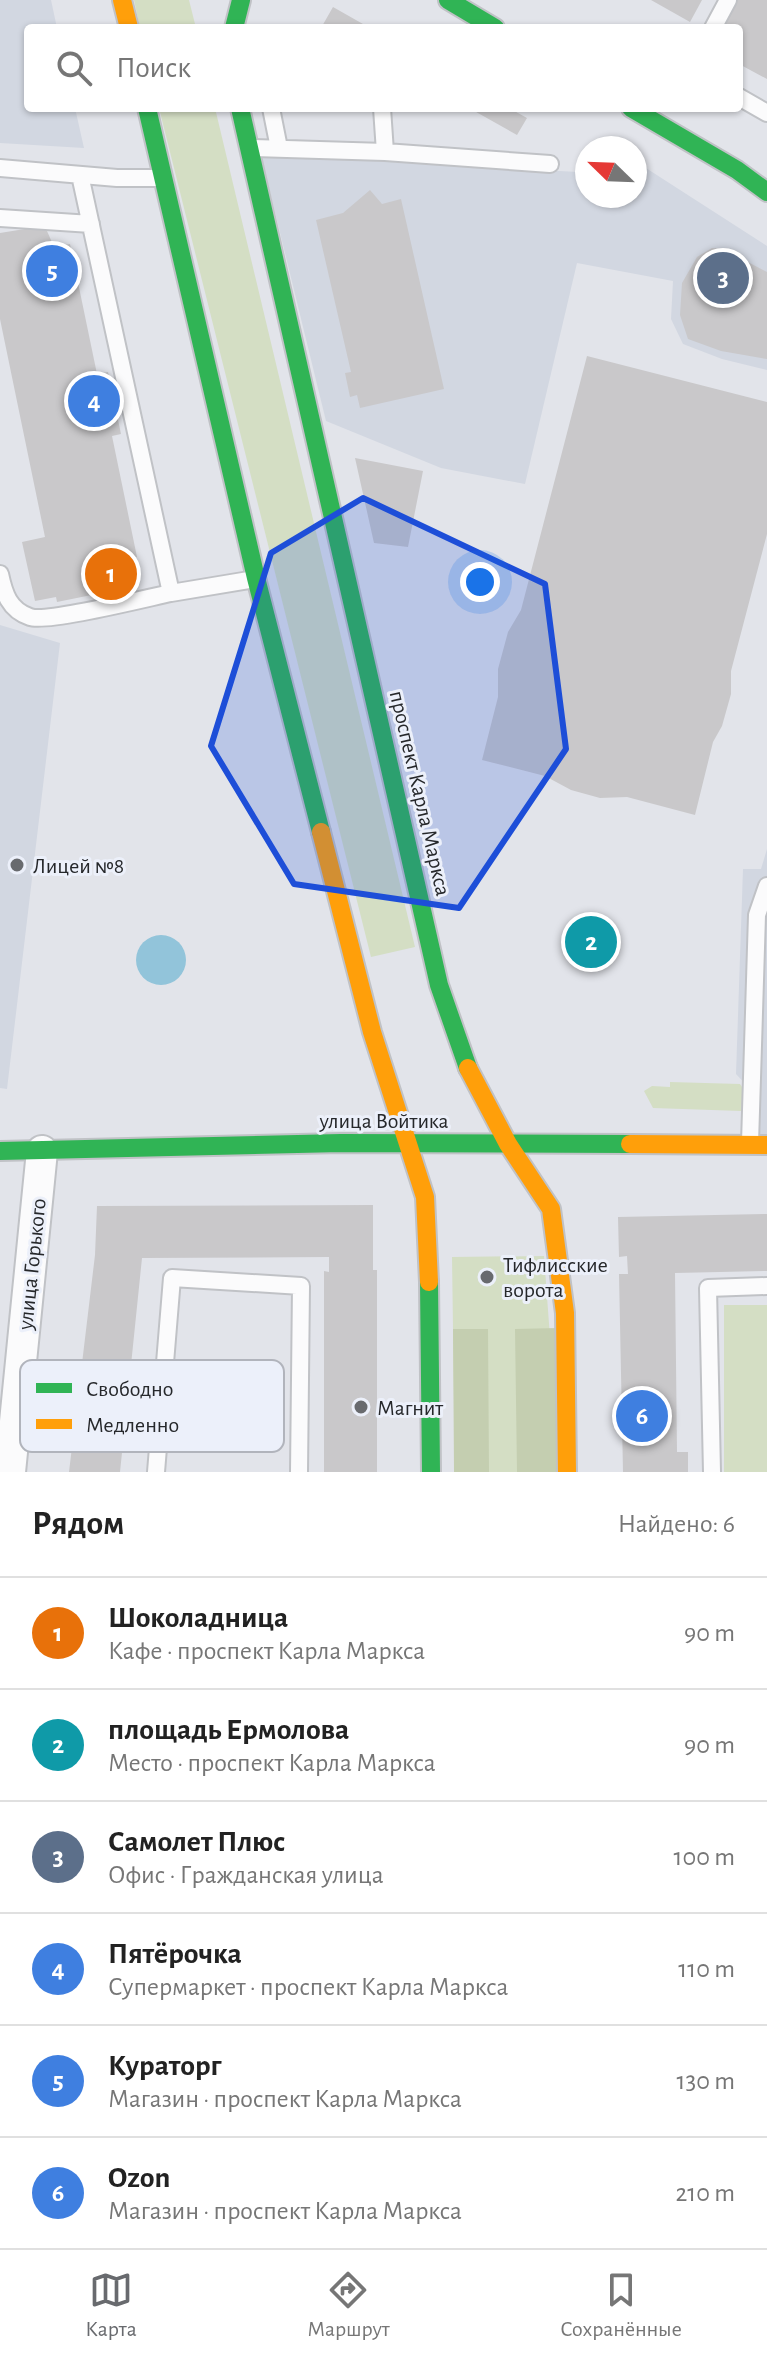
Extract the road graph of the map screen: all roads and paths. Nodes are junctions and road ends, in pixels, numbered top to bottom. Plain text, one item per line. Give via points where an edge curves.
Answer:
1 (122, 0) edge
2 (241, 0) edge
3 (448, 0) edge
4 (728, 0) edge
5 (128, 24) edge
6 (235, 24) edge
7 (488, 24) edge
8 (715, 24) edge
9 (743, 99) edge
10 (148, 112) edge
11 (241, 112) edge
12 (272, 112) edge
13 (382, 112) edge
14 (638, 112) edge
15 (767, 113) edge
16 (249, 148) junction
17 (279, 148) junction
18 (385, 152) junction
19 (550, 164) dead end
20 (0, 168) edge
21 (80, 175) junction
22 (163, 178) junction
23 (767, 192) edge
24 (0, 218) edge
25 (91, 224) junction
26 (0, 574) edge
27 (256, 578) junction
28 (171, 593) junction
29 (767, 886) edge
30 (612, 1143) junction
31 (409, 1144) junction
32 (508, 1144) junction
33 (759, 1145) edge
34 (0, 1151) edge
35 (42, 1151) junction
36 (584, 1161) dead end
37 (564, 1189) dead end
38 (551, 1209) junction
39 (767, 1286) edge
40 (21, 1360) edge
41 (165, 1360) edge
42 (20, 1372) edge
43 (158, 1452) edge
44 (10, 1472) edge
45 (156, 1472) edge
46 (299, 1472) edge
47 (431, 1472) edge
48 (567, 1472) edge
49 (712, 1472) edge

1 - 5 main road
2 - 6 main road
3 - 7 main road
4 - 8 lane
9 - 15 lane
10 - 22 main road
11 - 16 main road, проспект Карла Маркса
12 - 17 lane
13 - 18 lane
14 - 23 main road
16 - 17 lane
16 - 32 main road, проспект Карла Маркса via 439,985 467,1065
17 - 18 lane
18 - 19 lane
20 - 21 lane
21 - 22 lane
21 - 25 lane
22 - 27 main road
24 - 25 lane
25 - 28 lane
26 - 28 lane via 5,597 18,611 40,619
27 - 28 lane
27 - 31 main road via 372,1032
29 - 33 lane via 757,915
30 - 32 main road, улица Войтика
30 - 33 main road, улица Войтика
30 - 36 main road
31 - 32 main road, улица Войтика
31 - 35 main road, улица Войтика
31 - 47 main road via 425,1197 429,1253
32 - 38 main road, проспект Карла Маркса
34 - 35 main road, улица Войтика
35 - 40 street, улица Горького
37 - 38 main road
38 - 48 main road, проспект Карла Маркса via 565,1313
39 - 49 lane via 708,1288
41 - 46 lane via 172,1278 301,1286
42 - 44 street, улица Горького
43 - 45 lane

